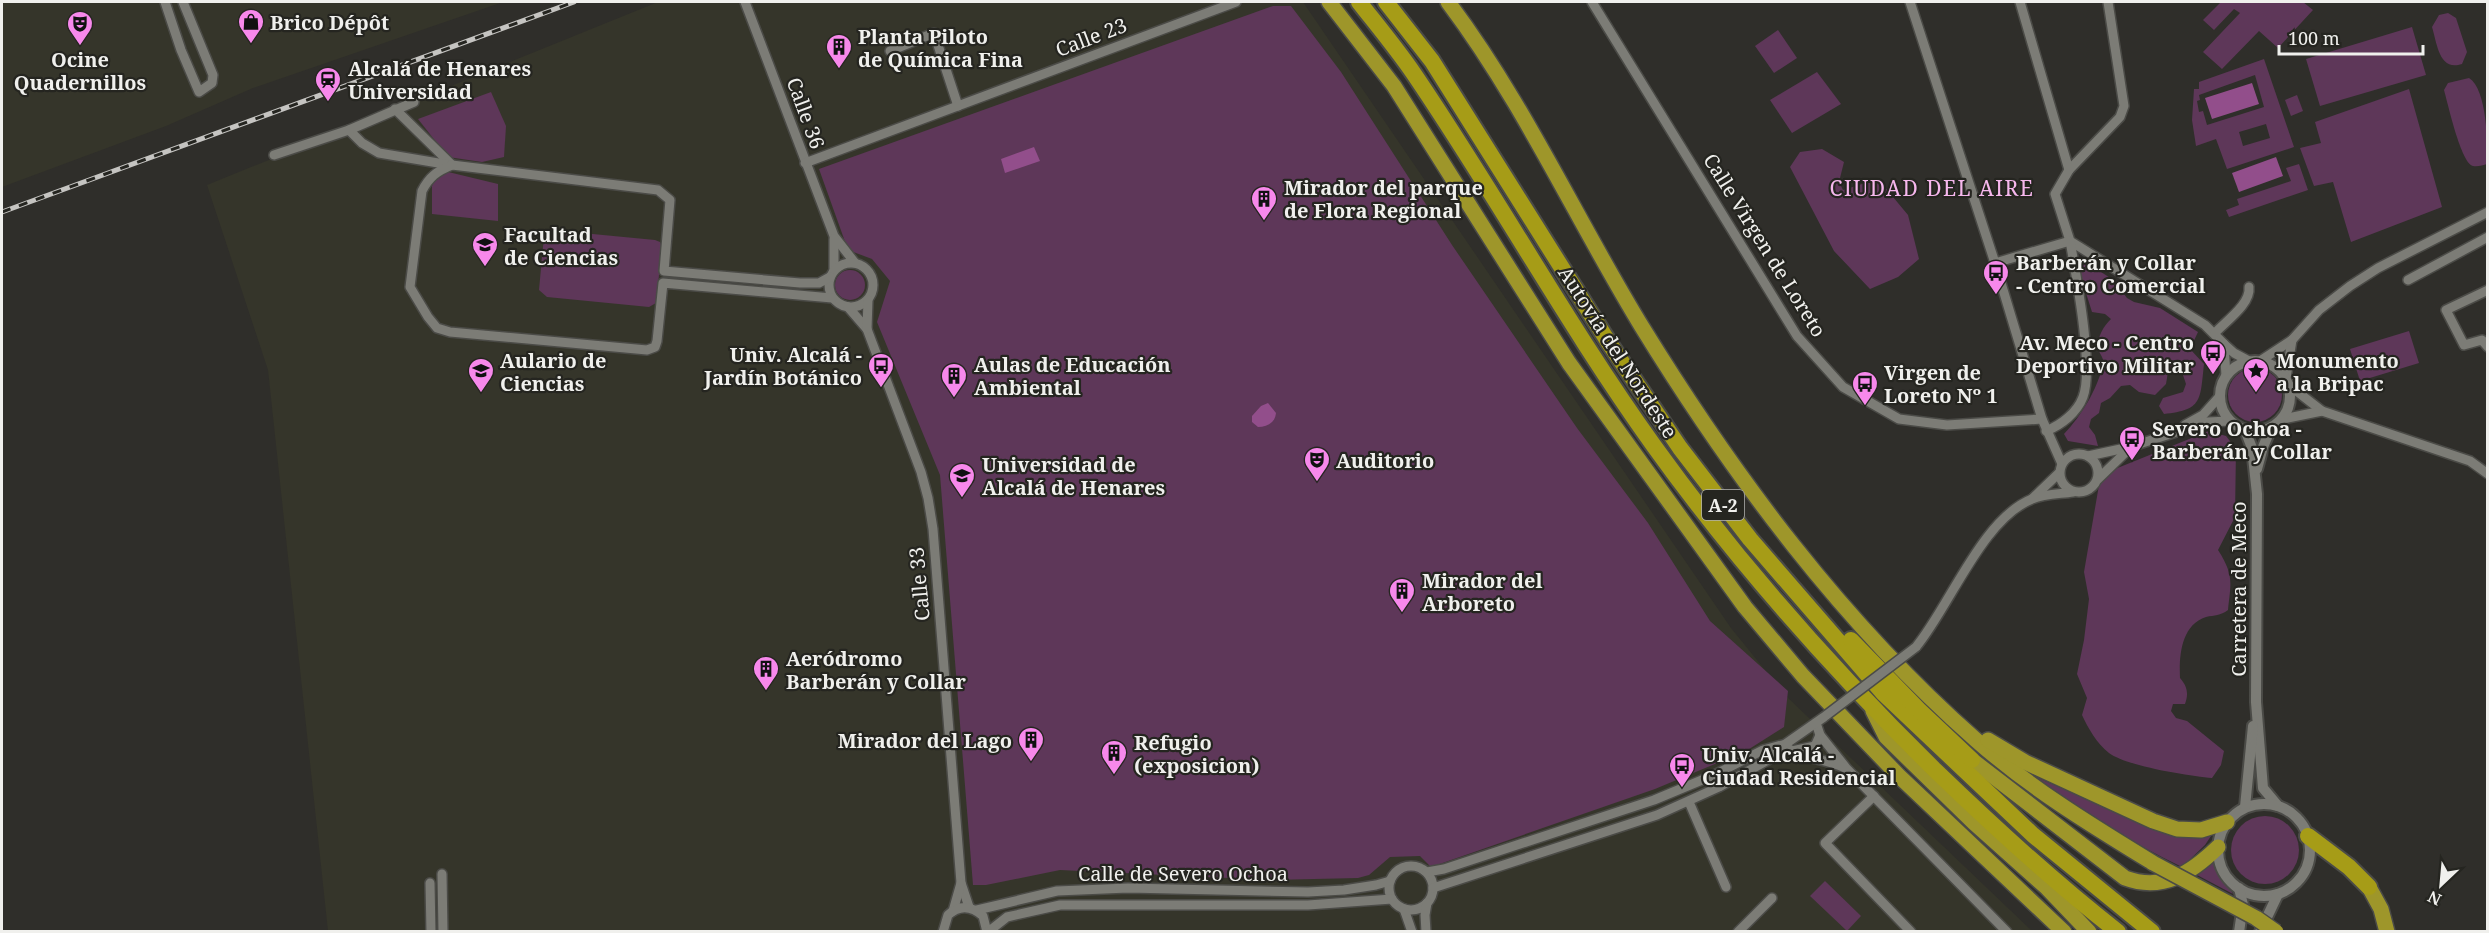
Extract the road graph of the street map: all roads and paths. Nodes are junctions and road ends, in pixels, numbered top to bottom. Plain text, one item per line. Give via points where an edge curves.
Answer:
1 (165, 2) edge
2 (183, 2) edge
3 (745, 2) edge
4 (1236, 2) edge
5 (1329, 2) edge
6 (1349, 2) edge
7 (1359, 2) edge
8 (1386, 2) edge
9 (1448, 2) edge
10 (1454, 2) edge
11 (1592, 2) edge
12 (1910, 2) edge
13 (2020, 2) edge
14 (2108, 2) edge
15 (1470, 31) junction
16 (890, 51) dead end
17 (206, 59) junction
18 (188, 66) junction
19 (1413, 71) junction
20 (414, 102) dead end
21 (958, 106) junction
22 (395, 109) junction
23 (349, 130) junction
24 (274, 155) dead end
25 (806, 163) junction
26 (452, 165) junction
27 (2069, 170) junction
28 (2487, 212) edge
29 (834, 236) junction
30 (2487, 237) edge
31 (2070, 241) junction
32 (855, 263) junction
33 (1995, 263) junction
34 (664, 271) junction
35 (832, 273) junction
36 (2408, 280) dead end
37 (663, 283) junction
38 (2249, 287) dead end
39 (2487, 290) edge
40 (832, 298) junction
41 (868, 300) junction
42 (848, 307) junction
43 (867, 329) junction
44 (2215, 333) junction
45 (2292, 340) junction
46 (2224, 344) junction
47 (2487, 347) edge
48 (2254, 361) junction
49 (2226, 376) junction
50 (2288, 382) junction
51 (2220, 396) junction
52 (2322, 411) junction
53 (2042, 419) junction
54 (2283, 419) junction
55 (2230, 421) junction
56 (2271, 428) junction
57 (2245, 430) junction
58 (2046, 431) junction
59 (2170, 433) junction
60 (2052, 441) junction
61 (2130, 447) junction
62 (2073, 455) junction
63 (2088, 456) junction
64 (2061, 468) junction
65 (2487, 474) edge
66 (2256, 475) junction
67 (2098, 479) junction
68 (2073, 492) junction
69 (2031, 499) junction
70 (1750, 539) junction
71 (1927, 695) junction
72 (2256, 702) junction
73 (1870, 706) junction
74 (1820, 720) junction
75 (1820, 735) junction
76 (1788, 748) junction
77 (1972, 760) joint
78 (1847, 769) junction
79 (1874, 796) junction
80 (1689, 802) junction
81 (2278, 806) junction
82 (2245, 807) junction
83 (2227, 822) junction
84 (2308, 836) junction
85 (2218, 847) junction
86 (1426, 872) junction
87 (442, 874) dead end
88 (1390, 881) junction
89 (430, 883) dead end
90 (962, 883) junction
91 (1726, 887) dead end
92 (2369, 887) joint
93 (1433, 888) junction
94 (2239, 888) junction
95 (2278, 894) junction
96 (1772, 898) dead end
97 (1392, 899) junction
98 (1427, 903) junction
99 (973, 909) junction
100 (1404, 909) junction
101 (953, 910) junction
102 (942, 931) edge
103 (2005, 931) edge
104 (431, 932) edge
105 (443, 932) edge
106 (988, 932) edge
107 (1412, 932) edge
108 (1426, 932) edge
109 (1738, 932) edge
110 (1911, 932) edge
111 (2064, 932) edge
112 (2089, 932) edge
113 (2118, 932) edge
114 (2152, 932) edge
115 (2239, 932) edge
116 (2260, 932) edge
117 (2276, 932) edge
118 (2387, 932) edge

1 - 18 street
2 - 17 street
3 - 25 street, Calle 36
4 - 21 street, Calle 23
5 - 111 highway via 1394,86 1569,363 1744,608 1899,777
6 - 19 highway
7 - 19 highway, Autovía del Nordeste / A-2
8 - 70 highway, A-2 via 1432,62 1680,448
9 - 15 highway
10 - 15 highway
11 - 53 street, Calle Virgen de Loreto via 1797,336 1843,387 1899,419 1947,425
12 - 33 street
13 - 27 street
14 - 27 street via 2124,106 2120,117
15 - 71 highway via 1642,327 1743,482 1836,598
16 - 21 street via 934,33
17 - 18 street
17 - 18 street via 212,83 199,92
19 - 73 highway, Autovía del Nordeste / A-2 via 1654,446 1735,552
20 - 22 street
21 - 25 street, Calle 23
22 - 23 street
22 - 26 street
23 - 24 street
23 - 26 street via 379,153
25 - 29 street, Calle 36
26 - 34 street via 658,190 670,201
26 - 37 street via 436,171 422,191 410,287 437,328 647,350 655,347 657,341
27 - 31 street via 2055,194
28 - 45 street via 2350,286 2319,310
29 - 32 street, Calle 36
29 - 35 street, Calle 36
30 - 36 street
31 - 33 street
31 - 44 street
31 - 58 street via 2086,351 2086,380 2074,412
32 - 35 street via 840,265
32 - 41 street via 866,269 873,280
33 - 53 street
34 - 35 street via 800,283 819,283
34 - 37 street
35 - 40 street
37 - 40 street
38 - 44 street via 2245,303
39 - 47 street via 2446,310 2464,345 2482,340
40 - 42 street
41 - 42 street
41 - 43 street, Calle 33
42 - 43 street, Calle 33
43 - 90 street, Calle 33 via 928,498
44 - 46 street
45 - 48 street
45 - 50 street
46 - 48 street
46 - 49 street
48 - 49 street via 2236,366
48 - 50 street via 2275,366
49 - 51 street
50 - 52 street
50 - 54 street via 2290,407
51 - 55 street
51 - 59 street via 2203,415
52 - 54 street
52 - 65 street via 2470,461
53 - 58 street
54 - 56 street
55 - 57 street
55 - 59 street via 2207,422
56 - 57 street
56 - 66 street
57 - 66 street
58 - 60 street
59 - 61 street
60 - 62 street
60 - 64 street
61 - 63 street
61 - 67 street
62 - 63 street
62 - 64 street
63 - 67 street via 2097,467
64 - 68 street via 2064,486
64 - 69 street
66 - 72 street, Carretera de Meco
67 - 68 street via 2088,490
68 - 69 street
69 - 74 street, bridge via 1988,536 1916,647
70 - 77 highway
70 - 114 highway, A-2 via 1884,694 2032,835
71 - 83 highway via 2025,762 2153,822 2176,829 2201,830
71 - 117 highway, bridge via 1977,742 2048,798
72 - 81 street, Carretera de Meco via 2263,788
72 - 82 street, Carretera de Meco
73 - 112 highway via 1886,737
73 - 113 highway, A-2 via 1996,829
74 - 75 street
74 - 76 street
75 - 76 street via 1815,746
75 - 78 street
76 - 78 street
76 - 80 street
76 - 86 street via 1763,750 1714,776 1654,800
77 - 85 highway via 2115,873 2130,880 2149,884 2173,880
78 - 79 street
79 - 103 street
79 - 110 street via 1825,843
80 - 91 street
80 - 93 street
81 - 82 street
81 - 84 street via 2296,818
82 - 83 street
83 - 85 street
84 - 92 highway
84 - 95 street via 2308,865 2291,887
85 - 94 street via 2227,877
86 - 88 street via 1417,866 1405,866
86 - 93 street
87 - 105 street
88 - 97 street
88 - 99 street, Calle de Severo Ochoa via 1308,892 1128,888 1057,891
89 - 104 street
90 - 99 street, Calle 33
90 - 101 street, Calle 33
92 - 118 highway
93 - 98 street
94 - 95 street via 2251,894
94 - 115 street via 2243,905
95 - 116 street
96 - 109 street
97 - 100 street
97 - 106 street, Calle de Severo Ochoa via 1308,906 1060,905 1007,917
98 - 100 street via 1417,909
98 - 108 street
99 - 101 street, Calle de Severo Ochoa
99 - 106 street, Calle 33 via 983,916
100 - 107 street
101 - 102 street, Calle 33

